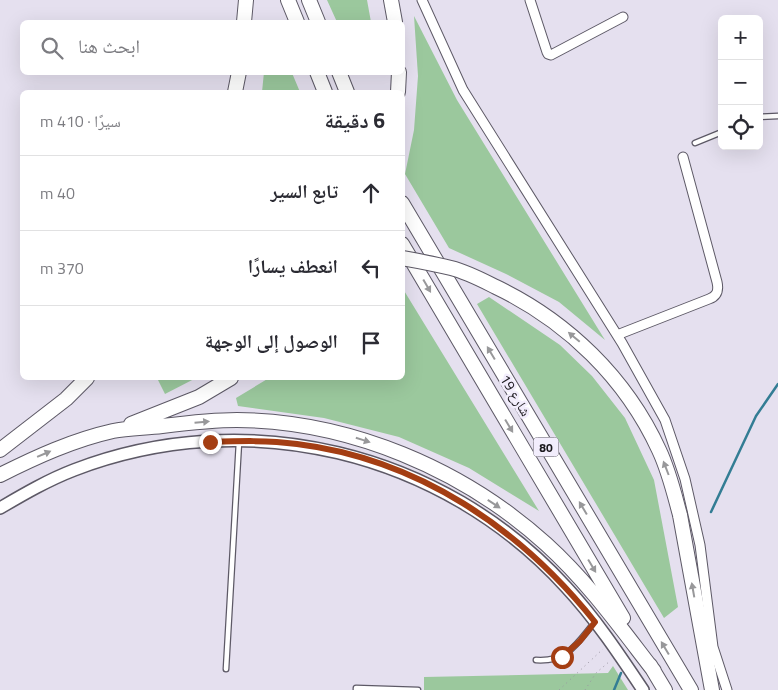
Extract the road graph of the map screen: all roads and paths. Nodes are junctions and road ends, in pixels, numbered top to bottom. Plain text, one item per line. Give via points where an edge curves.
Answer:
1 (246, 0) edge
2 (288, 0) edge
3 (309, 0) edge
4 (391, 0) edge
5 (422, 0) edge
6 (530, 0) edge
7 (623, 18) dead end
8 (244, 20) edge
9 (296, 20) edge
10 (317, 20) edge
11 (395, 20) edge
12 (238, 75) edge
13 (318, 75) edge
14 (340, 75) edge
15 (399, 75) edge
16 (235, 90) edge
17 (324, 90) edge
18 (346, 90) edge
19 (398, 90) edge
20 (778, 116) edge
21 (763, 117) edge
22 (718, 134) edge
23 (695, 143) dead end
24 (683, 158) dead end
25 (405, 208) edge
26 (405, 249) edge
27 (405, 259) edge
28 (617, 335) junction
29 (85, 380) edge
30 (228, 380) edge
31 (114, 431) junction
32 (239, 441) junction
33 (0, 450) edge
34 (0, 474) edge
35 (0, 508) edge
36 (595, 622) junction
37 (611, 642) junction
38 (536, 660) dead end
39 (624, 661) junction
40 (226, 669) dead end
41 (654, 671) junction
42 (356, 690) edge
43 (418, 690) edge
44 (559, 690) edge
45 (585, 690) edge
46 (643, 690) edge
47 (665, 690) edge
48 (691, 690) edge
49 (712, 690) edge
50 (727, 690) edge

1 - 8 highway
2 - 9 highway
3 - 10 highway
4 - 11 highway
5 - 28 street via 463,90
6 - 7 street via 551,55
12 - 16 highway
13 - 17 highway
14 - 18 highway
15 - 19 highway
20 - 21 lane
22 - 23 lane
24 - 28 street via 718,291 713,298
48 -> 25 highway, شارع 19 / 80
26 -> 41 highway, شارع 19 / 80
49 -> 27 highway, bridge via 680,515 659,450 636,409 576,338 532,306 452,268
28 - 50 street via 665,420 685,479 700,545 713,647
29 - 33 highway via 66,399
30 - 31 highway via 199,397
34 -> 31 highway via 57,448
31 -> 41 highway via 239,420 300,426 363,440 422,462 500,507 546,544 590,590
32 - 35 main road via 180,445 108,458 73,470
32 - 36 main road via 330,449 423,481 485,516 515,538 566,586
32 - 40 lane
36 - 37 main road
36 - 38 lane via 562,657 550,661
37 - 39 main road
37 - 44 path
39 - 45 path via 610,661 596,673
39 - 46 main road
41 - 47 highway, شارع 19 / 80
42 - 43 lane

